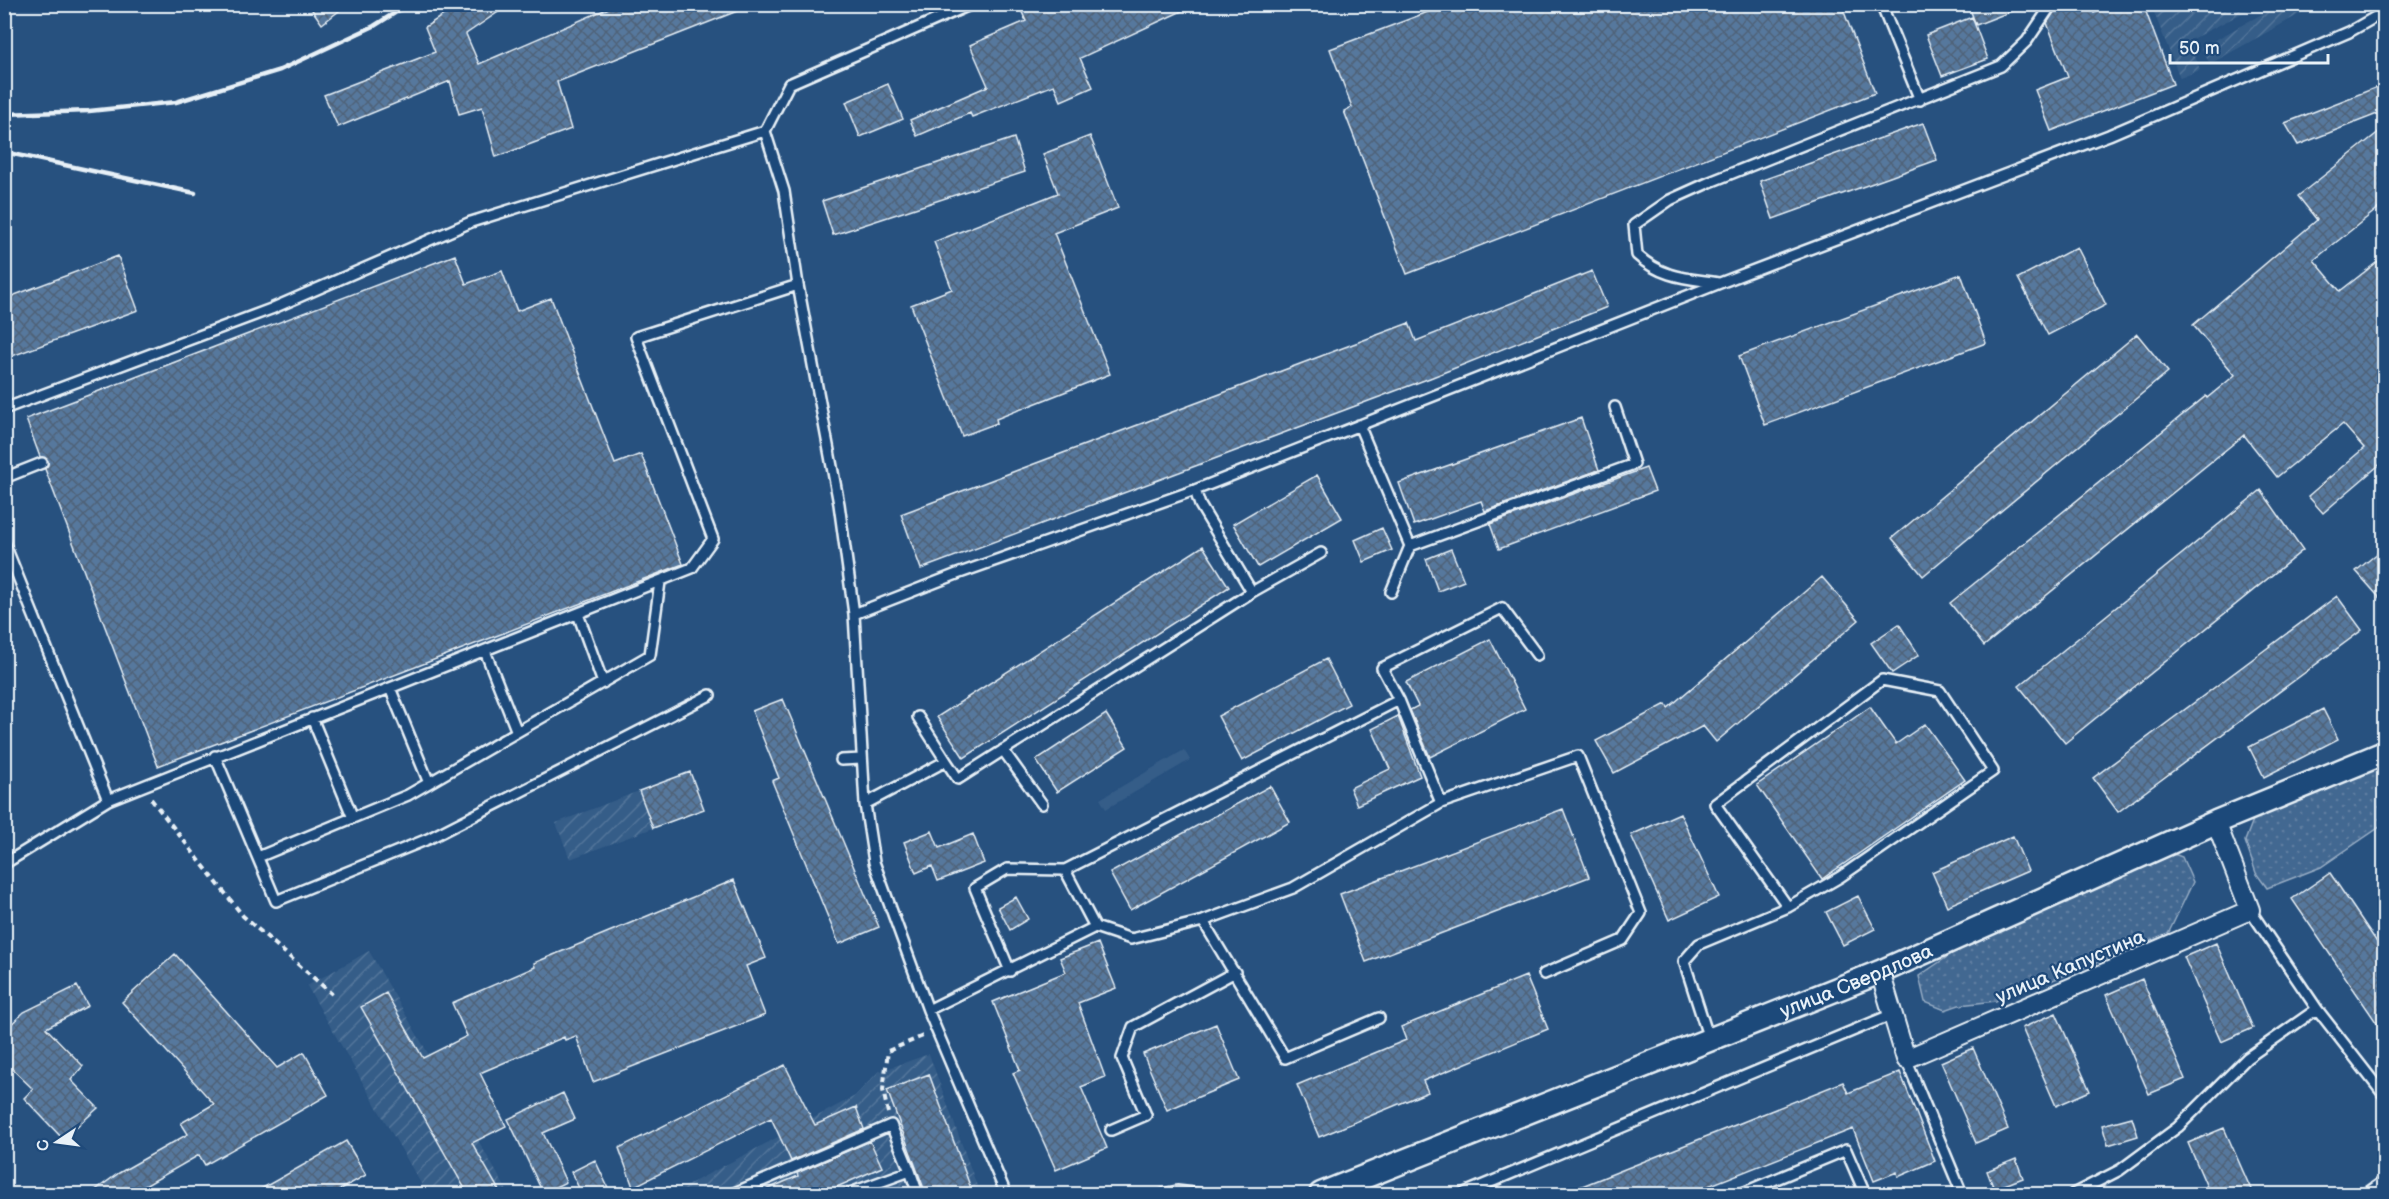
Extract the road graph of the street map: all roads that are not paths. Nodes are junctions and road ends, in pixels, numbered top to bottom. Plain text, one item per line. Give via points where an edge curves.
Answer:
1 (972, 4) edge
2 (1881, 4) edge
3 (2052, 4) edge
4 (2385, 12) edge
5 (1920, 100) junction
6 (765, 131) junction
7 (1720, 283) junction
8 (798, 285) junction
9 (1615, 407) dead end
10 (4, 409) edge
11 (1359, 425) junction
12 (42, 463) dead end
13 (4, 478) edge
14 (1195, 490) junction
15 (4, 542) edge
16 (1410, 546) junction
17 (1321, 553) dead end
18 (660, 582) junction
19 (1252, 592) junction
20 (1392, 592) dead end
21 (578, 614) junction
22 (854, 614) junction
23 (485, 651) junction
24 (1537, 655) dead end
25 (603, 683) junction
26 (390, 688) junction
27 (710, 695) dead end
28 (1399, 700) junction
29 (918, 717) dead end
30 (312, 718) junction
31 (517, 732) junction
32 (1003, 750) junction
33 (2385, 753) edge
34 (215, 756) junction
35 (862, 759) junction
36 (841, 760) dead end
37 (946, 761) junction
38 (429, 783) junction
39 (108, 800) junction
40 (1441, 803) junction
41 (865, 804) junction
42 (1042, 804) dead end
43 (353, 818) junction
44 (2216, 822) junction
45 (258, 857) junction
46 (4, 864) edge
47 (1065, 870) junction
48 (1788, 907) junction
49 (2250, 910) junction
50 (1203, 921) junction
51 (1095, 927) junction
52 (1011, 971) junction
53 (1235, 972) junction
54 (1880, 972) junction
55 (1544, 974) dead end
56 (2317, 1009) junction
57 (928, 1011) junction
58 (1893, 1014) junction
59 (1379, 1018) dead end
60 (1709, 1039) junction
61 (1906, 1059) junction
62 (2385, 1095) edge
63 (1111, 1130) dead end
64 (910, 1171) junction
65 (2385, 1181) edge
66 (732, 1194) edge
67 (849, 1194) edge
68 (918, 1194) edge
69 (1006, 1194) edge
70 (1163, 1194) edge
71 (1202, 1194) edge
72 (1321, 1194) edge
73 (1462, 1194) edge
74 (1740, 1194) edge
75 (1865, 1194) edge
76 (1962, 1194) edge
77 (2073, 1194) edge
78 (2366, 1194) edge

1 - 6 lane via 789,84
2 - 5 lane
3 - 5 lane via 2027,40 2001,66
4 - 7 lane via 2349,32 2109,135
5 - 7 lane via 1710,182 1670,200 1634,225 1637,255 1649,266 1662,274
6 - 8 lane via 784,191
6 - 10 lane via 471,222 271,309
7 - 11 lane
8 - 18 lane via 636,337 713,538 692,568
8 - 22 lane via 839,504
9 - 16 lane via 1634,464
11 - 14 lane
11 - 16 lane
12 - 13 lane
14 - 19 lane
14 - 22 lane
15 - 39 lane
16 - 20 lane
17 - 19 lane
18 - 21 lane
18 - 25 lane via 650,655
19 - 32 lane
21 - 23 lane
21 - 25 lane
22 - 35 lane
23 - 26 lane
23 - 31 lane
24 - 28 lane via 1502,608 1382,668
25 - 31 lane
26 - 30 lane
26 - 38 lane
27 - 45 lane via 428,839 276,901
28 - 40 lane
28 - 47 lane
29 - 37 lane
30 - 34 lane
30 - 43 lane
31 - 38 lane
32 - 37 lane via 958,779
32 - 42 lane
33 - 44 street, улица Свердлова
34 - 39 lane
34 - 45 lane
35 - 36 lane
35 - 41 lane
37 - 41 lane
38 - 43 lane
39 - 46 lane
40 - 50 lane via 1293,888
40 - 55 lane via 1578,756 1641,913 1623,940
41 - 57 lane via 874,862
43 - 45 lane
44 - 49 street
44 - 54 street, улица Свердлова
47 - 51 lane
47 - 52 lane via 1007,869 975,888
48 - 48 lane via 1715,804 1882,680 1940,691 1993,771 1840,877
48 - 60 lane via 1699,944 1684,962
49 - 56 lane
49 - 61 street, улица Капустина
50 - 51 lane via 1131,939
50 - 53 lane
51 - 52 lane
52 - 57 lane
53 - 59 lane via 1285,1058
53 - 63 lane via 1133,1027 1122,1058 1146,1115
54 - 58 street
54 - 60 street, улица Свердлова
56 - 62 lane
56 - 77 lane via 2247,1058 2178,1127 2120,1170
57 - 69 lane
58 - 61 street
58 - 73 lane
60 - 72 street, улица Свердлова
61 - 76 lane
64 - 66 lane via 891,1125
64 - 67 lane
64 - 68 lane
65 - 78 lane
70 - 71 lane
74 - 75 lane via 1846,1150

